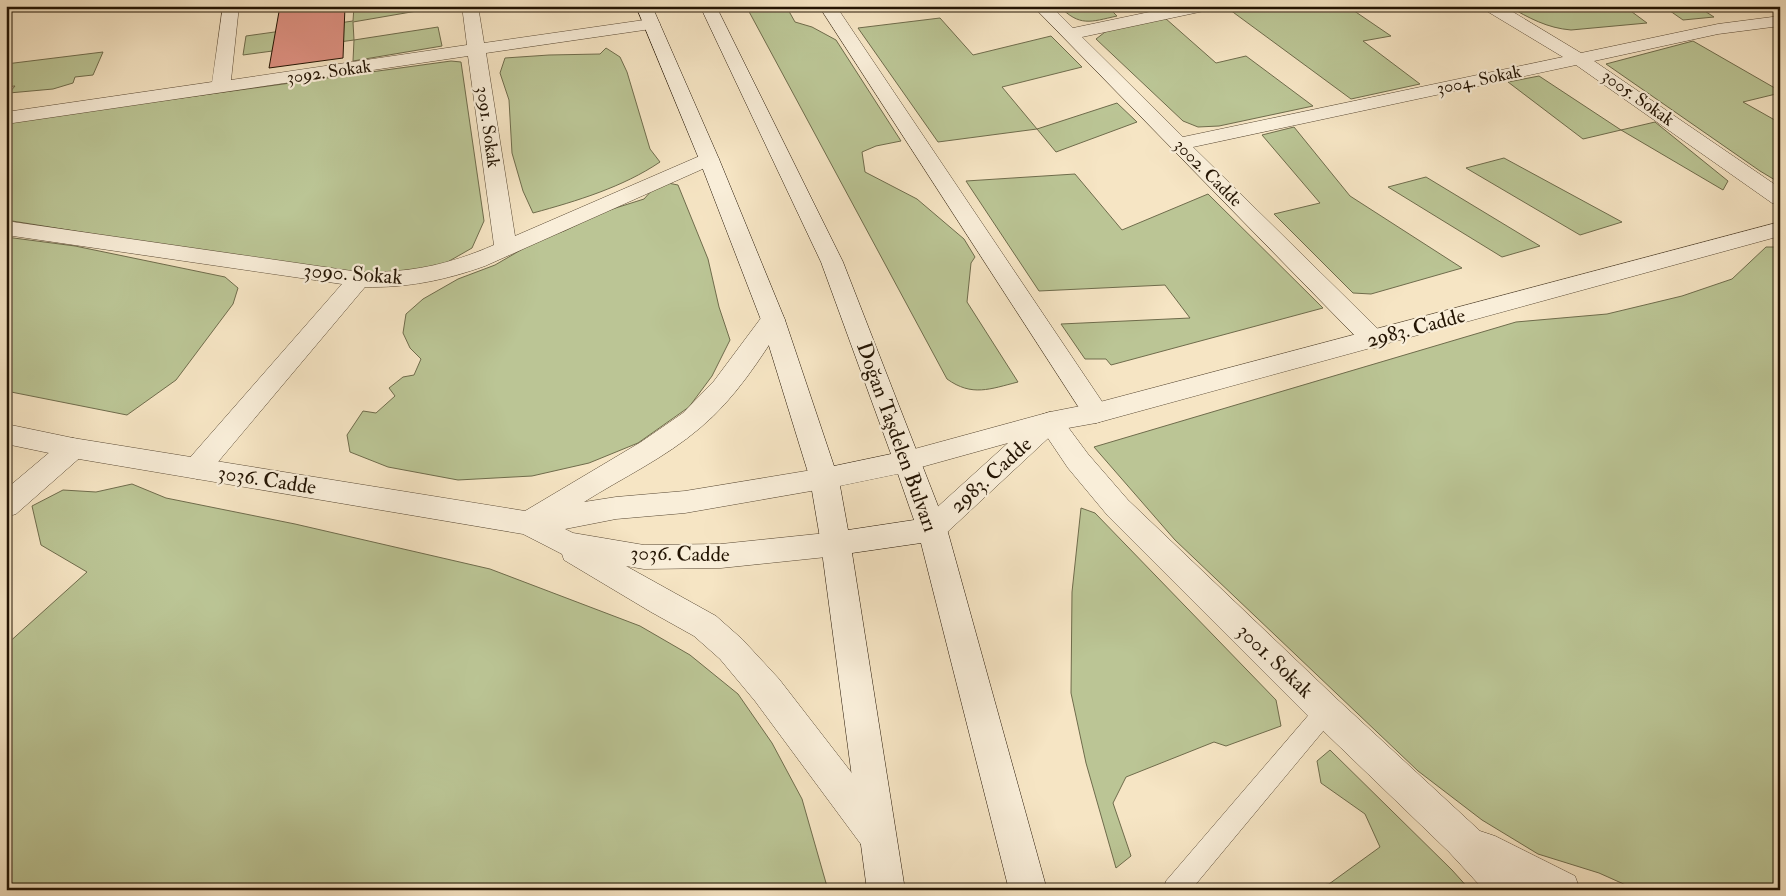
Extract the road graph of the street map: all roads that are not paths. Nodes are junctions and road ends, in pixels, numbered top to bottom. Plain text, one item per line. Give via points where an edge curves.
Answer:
1 (231, 6) edge
2 (470, 6) edge
3 (708, 6) edge
4 (827, 6) edge
5 (1041, 6) edge
6 (1204, 6) edge
7 (1492, 6) edge
8 (647, 15) edge
9 (1780, 21) edge
10 (1069, 34) junction
11 (477, 50) junction
12 (1580, 58) junction
13 (221, 88) junction
14 (6, 118) edge
15 (1179, 144) junction
16 (710, 159) junction
17 (1780, 198) edge
18 (6, 228) edge
19 (1780, 229) edge
20 (506, 247) junction
21 (359, 279) junction
22 (773, 320) junction
23 (1374, 340) junction
24 (1096, 413) junction
25 (1050, 422) junction
26 (6, 434) edge
27 (73, 448) junction
28 (907, 461) junction
29 (197, 468) junction
30 (824, 479) junction
31 (6, 506) edge
32 (529, 523) junction
33 (932, 529) junction
34 (836, 544) junction
35 (1326, 711) junction
36 (876, 834) junction
37 (1462, 839) junction
38 (886, 890) edge
39 (1028, 890) edge
40 (1175, 890) edge
41 (1512, 890) edge
42 (1561, 890) edge

1 - 13 street
2 - 11 street, 3091. Sokak
3 - 28 street, Doğan Taşdelen Bulvarı via 832,262
4 - 24 street
5 - 10 street, 3002. Cadde
6 - 10 street
7 - 12 street, 3005. Sokak
8 - 11 street, 3092. Sokak
8 - 16 street
9 - 12 street, 3004. Sokak via 1718,29
10 - 15 street, 3002. Cadde
11 - 13 street, 3092. Sokak
11 - 20 street, 3091. Sokak
12 - 15 street, 3004. Sokak
12 - 17 street, 3005. Sokak
13 - 14 street, 3092. Sokak
15 - 23 street, 3002. Cadde
16 - 20 street, 3090. Sokak
16 - 22 street
18 - 21 street, 3090. Sokak
19 - 23 street, 2983. Cadde
20 - 21 street, 3090. Sokak via 432,275 389,280
21 - 29 street
22 - 30 street
22 - 32 street via 722,390 686,425 637,459
23 - 24 street, 2983. Cadde
24 - 25 street, 2983. Cadde
25 - 28 street, 2983. Cadde
25 - 33 street, 2983. Cadde
25 - 35 street, 3001. Sokak via 1118,508
26 - 27 street, 3036. Cadde
27 - 29 street, 3036. Cadde
27 - 31 street
28 - 30 street, 2983. Cadde
28 - 33 street, Doğan Taşdelen Bulvarı
29 - 32 street, 3036. Cadde
30 - 32 street, 3036. Cadde
30 - 34 street
32 - 34 street, 3036. Cadde via 568,544 644,557 721,556
32 - 36 street via 718,637 767,690
33 - 34 street, 3036. Cadde
33 - 39 street, Doğan Taşdelen Bulvarı
34 - 36 street
35 - 37 street, 3001. Sokak
35 - 40 lane
36 - 38 street
37 - 41 street, 3001. Sokak
37 - 42 street

